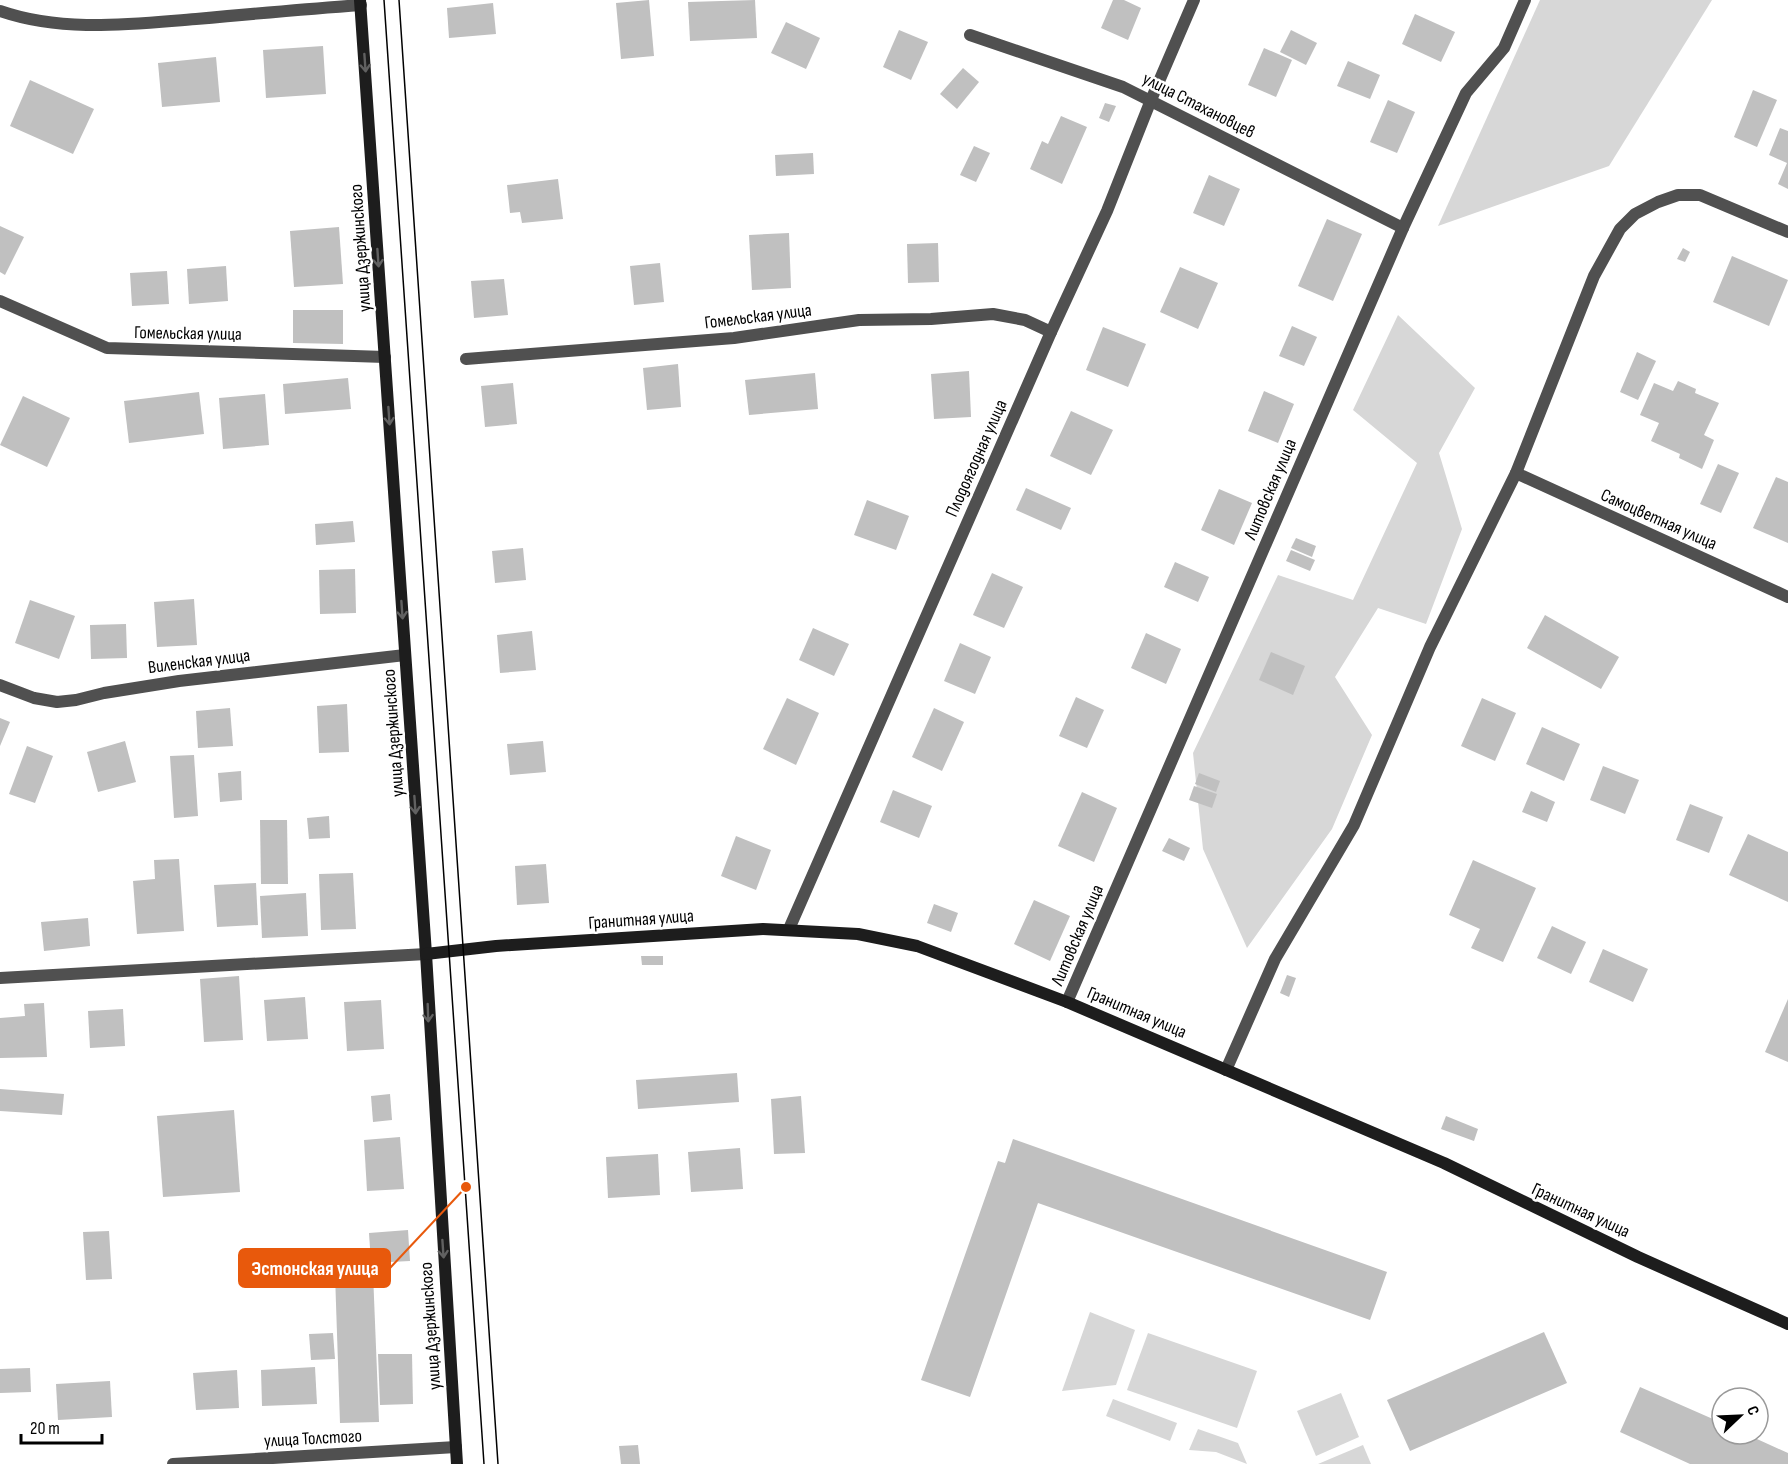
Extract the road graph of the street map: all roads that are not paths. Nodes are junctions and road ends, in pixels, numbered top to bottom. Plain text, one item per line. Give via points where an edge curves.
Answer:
1 (1194, 0) edge
2 (1524, 0) edge
3 (360, 3) edge
4 (0, 11) edge
5 (970, 35) dead end
6 (1151, 100) junction
7 (1403, 228) junction
8 (1788, 232) edge
9 (0, 300) edge
10 (1051, 332) junction
11 (385, 357) junction
12 (466, 359) dead end
13 (1515, 473) junction
14 (1788, 597) edge
15 (405, 655) junction
16 (0, 685) edge
17 (789, 929) junction
18 (426, 954) junction
19 (0, 978) edge
20 (1067, 1002) junction
21 (1226, 1070) junction
22 (1788, 1324) edge
23 (456, 1447) junction
24 (173, 1464) edge
25 (457, 1464) edge

1 - 6 street, Плодоягодная улица
2 - 7 street, Литовская улица via 1504,48 1466,93
3 - 4 street via 120,25 40,21
3 -> 11 main road, улица Дзержинского
5 - 6 street, улица Стахановцев
6 - 7 street, улица Стахановцев
6 - 10 street, Плодоягодная улица via 1107,211
7 - 20 street, Литовская улица
8 - 13 street via 1700,195 1678,195 1635,214 1620,229 1594,276
9 - 11 street, Гомельская улица via 107,348
10 - 12 street, Гомельская улица via 1025,320 993,314 860,320 734,338
10 - 17 street, Плодоягодная улица
11 -> 15 main road, улица Дзержинского
13 - 14 street, Самоцветная улица
13 - 21 street via 1430,647 1354,825 1275,959
15 - 16 street, Виленская улица via 179,681 57,702
15 -> 18 main road, улица Дзержинского
17 - 18 main road, Гранитная улица via 496,946
17 - 20 main road, Гранитная улица via 858,934 917,946
18 - 19 street
18 -> 23 main road, улица Дзержинского
20 - 21 main road, Гранитная улица
21 - 22 main road, Гранитная улица via 1444,1163
23 - 24 street, улица Толстого
23 - 25 main road, улица Дзержинского

